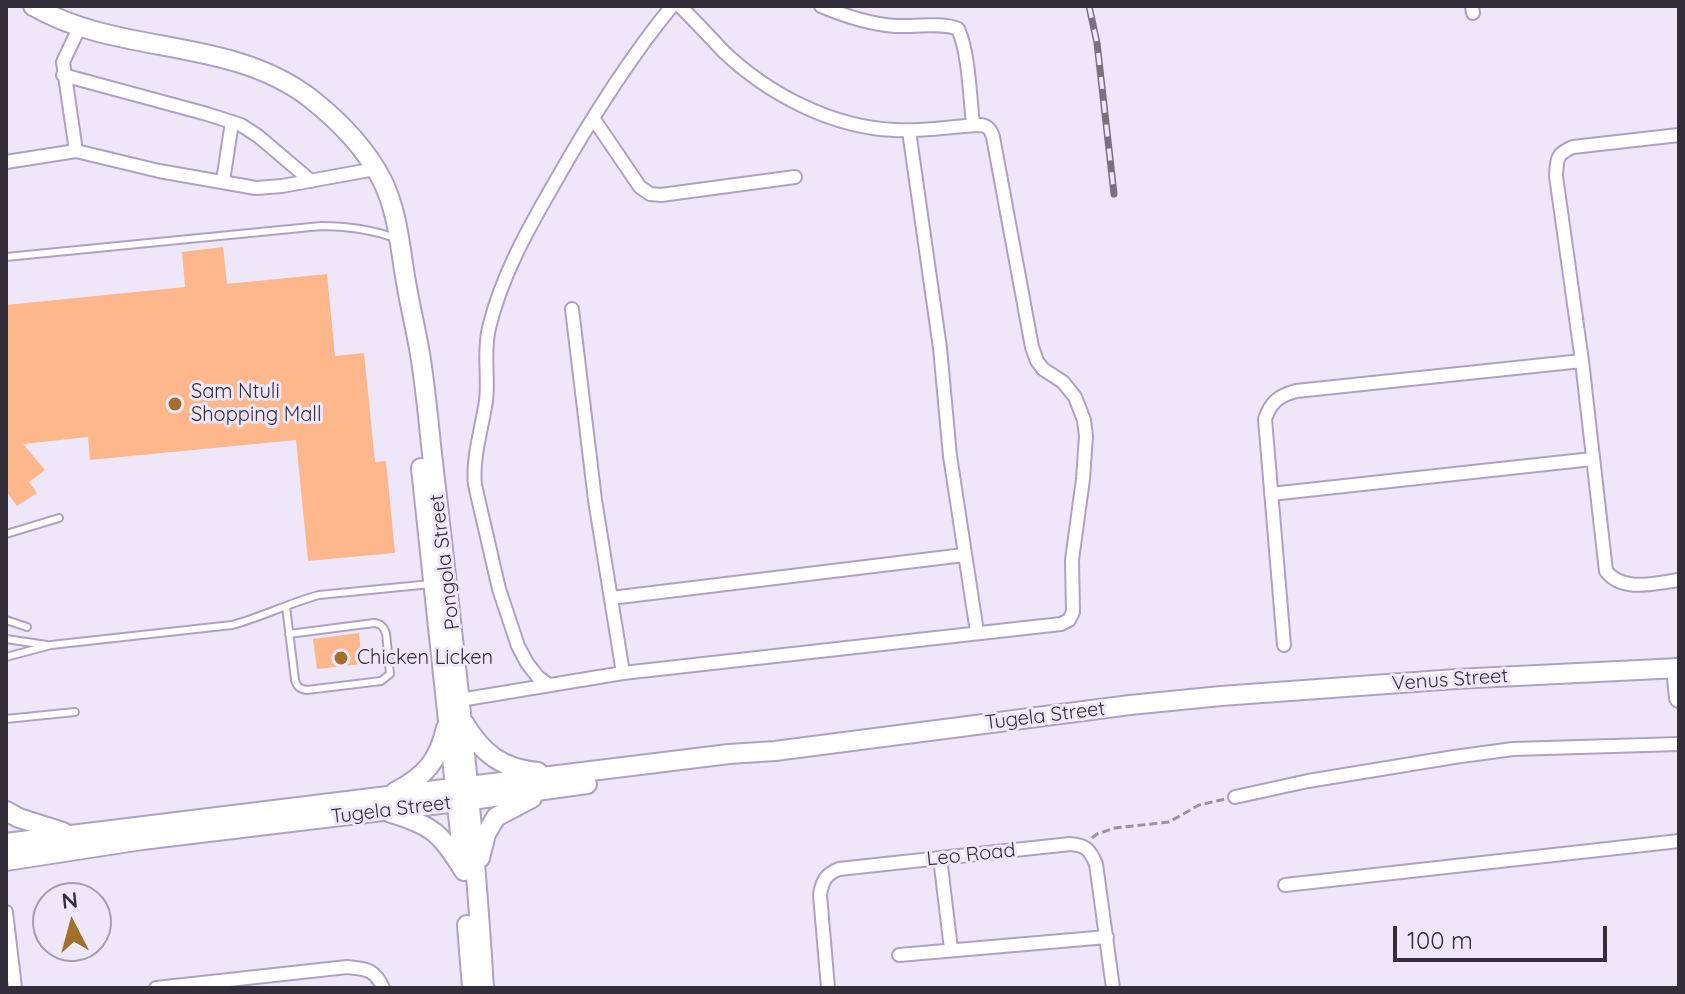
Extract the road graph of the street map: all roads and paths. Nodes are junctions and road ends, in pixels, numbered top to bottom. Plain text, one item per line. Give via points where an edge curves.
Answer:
1 (33, 6) edge
2 (672, 6) edge
3 (680, 6) edge
4 (821, 6) edge
5 (80, 26) junction
6 (63, 75) junction
7 (593, 118) junction
8 (232, 122) junction
9 (973, 125) junction
10 (909, 131) junction
11 (1679, 135) edge
12 (76, 151) junction
13 (6, 162) edge
14 (375, 169) junction
15 (795, 177) dead end
16 (223, 181) junction
17 (311, 181) junction
18 (400, 240) junction
19 (6, 257) edge
20 (572, 309) dead end
21 (1582, 361) junction
22 (1592, 459) junction
23 (1271, 494) junction
24 (59, 518) dead end
25 (6, 534) edge
26 (964, 555) junction
27 (1679, 580) edge
28 (440, 583) junction
29 (611, 598) junction
30 (286, 606) junction
31 (6, 620) edge
32 (27, 627) dead end
33 (977, 632) junction
34 (289, 634) junction
35 (6, 639) edge
36 (51, 645) junction
37 (1284, 645) dead end
38 (6, 657) edge
39 (1678, 668) edge
40 (623, 673) junction
41 (549, 685) junction
42 (1221, 696) joint
43 (1679, 698) edge
44 (460, 700) junction
45 (75, 712) dead end
46 (6, 719) edge
47 (455, 720) junction
48 (1679, 744) edge
49 (558, 782) junction
50 (463, 794) junction
51 (1235, 797) joint
52 (385, 804) junction
53 (6, 811) edge
54 (70, 834) junction
55 (1679, 841) edge
56 (1082, 845) junction
57 (6, 857) edge
58 (940, 858) junction
59 (470, 872) junction
60 (1285, 885) dead end
61 (6, 912) edge
62 (1107, 937) junction
63 (951, 949) junction
64 (899, 955) dead end
65 (210, 985) edge
66 (15, 988) edge
67 (156, 988) edge
68 (383, 988) edge
69 (472, 988) edge
70 (484, 988) edge
71 (828, 988) edge
72 (1113, 988) edge

1 - 5 street, Pongola Street
2 - 7 street
3 - 10 street via 741,66 793,101 869,128
4 - 9 street via 869,22 958,29
5 - 6 street via 63,62
5 - 14 street, Pongola Street via 236,60 275,77 333,117
6 - 8 street
6 - 12 street
7 - 15 street via 650,194
7 - 41 street via 529,227 500,291 487,335 486,397 475,468 499,589 518,646
8 - 16 street
8 - 17 street via 258,136
9 - 10 street
9 - 33 street via 986,126 993,137 1037,361 1075,397 1086,436 1069,620
10 - 26 street
11 - 21 street via 1573,147 1558,157 1556,176
12 - 13 street
12 - 16 street
14 - 17 street
14 - 18 street, Pongola Street
16 - 17 street via 256,188
18 - 19 lane via 372,230 321,226
18 - 28 street, Pongola Street via 405,318
20 - 29 street
21 - 22 street
21 - 23 street via 1280,396 1270,404 1265,419
22 - 23 street
22 - 27 street via 1606,571 1613,580 1633,585
23 - 37 street
24 - 25 lane
26 - 29 street
26 - 33 street
28 - 30 lane via 319,595
28 - 44 street, Pongola Street
28 - 47 street, Pongola Street
29 - 40 street
30 - 34 lane
30 - 36 lane via 232,625
31 - 32 lane
33 - 40 street
34 - 34 lane via 301,689 381,681 390,674 386,633 379,624
35 - 36 lane
36 - 38 lane
39 - 42 street, Venus Street
39 - 43 street
40 - 41 street
41 - 44 street
42 - 49 street, Tugela Street via 775,751 641,777
44 - 47 street, Pongola Street
45 - 46 lane
47 - 49 street via 488,754
47 - 50 street, Pongola Street
47 - 52 street via 431,767
48 - 51 street via 1513,749
49 - 50 street, Tugela Street
49 - 59 street via 496,817
50 - 52 street, Tugela Street
50 - 59 street, Pongola Street
51 - 56 path via 1199,805 1169,822 1115,828
52 - 54 street, Tugela Street
52 - 57 street, Tugela Street
52 - 59 street via 430,828
53 - 54 street
54 - 57 street, Tugela Street
55 - 60 street
56 - 58 street, Leo Road
56 - 62 street via 1096,864
58 - 63 street
58 - 71 street, Leo Road via 828,874 820,895
59 - 69 street, Pongola Street
59 - 70 street, Pongola Street
61 - 66 street
62 - 63 street
62 - 72 street
63 - 64 street
65 - 67 street
65 - 68 street via 347,967 376,974

